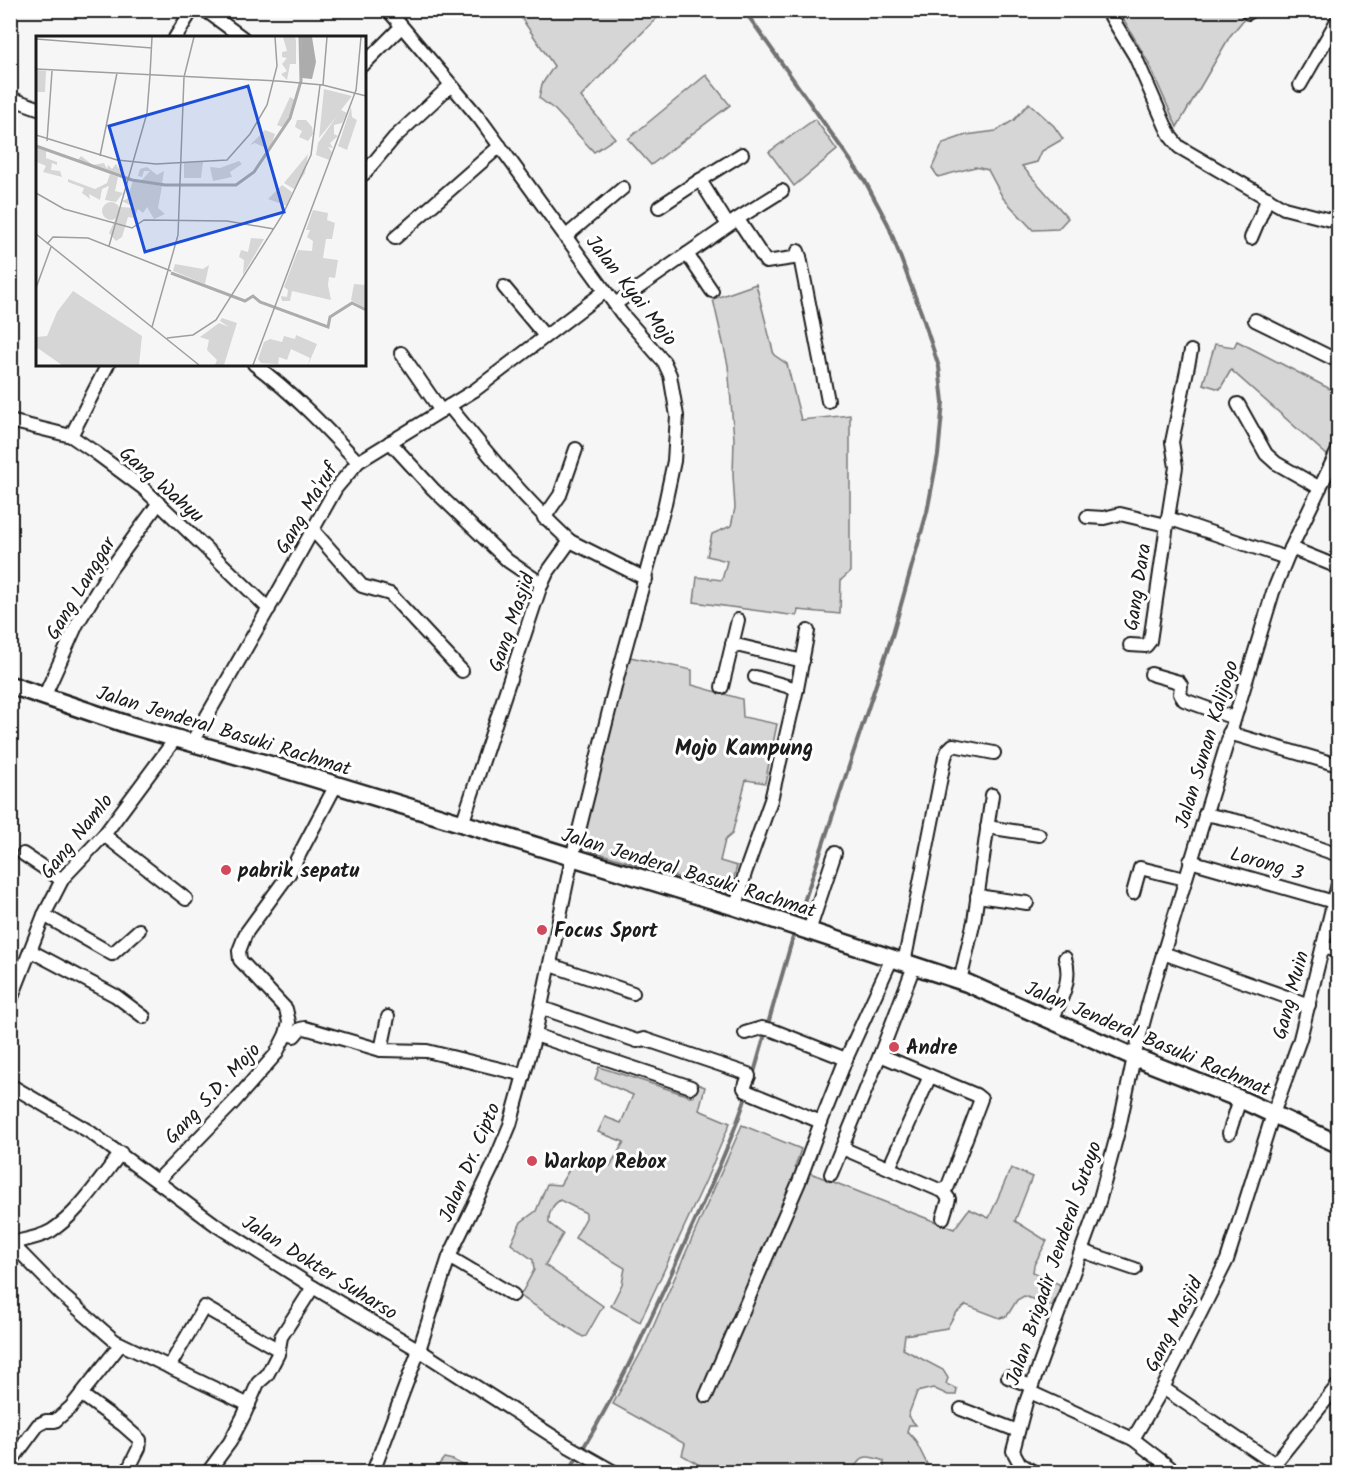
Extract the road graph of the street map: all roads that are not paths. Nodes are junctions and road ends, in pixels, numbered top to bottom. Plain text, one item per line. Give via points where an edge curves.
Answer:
1 (192, 10) edge
2 (205, 10) edge
3 (1107, 10) edge
4 (389, 11) edge
5 (1338, 19) edge
6 (401, 27) junction
7 (176, 36) edge
8 (240, 36) edge
9 (366, 62) edge
10 (450, 85) junction
11 (1300, 85) dead end
12 (10, 98) edge
13 (36, 107) edge
14 (500, 146) junction
15 (742, 154) dead end
16 (366, 172) edge
17 (700, 180) junction
18 (623, 188) dead end
19 (782, 191) dead end
20 (1268, 198) junction
21 (659, 207) dead end
22 (733, 222) junction
23 (1338, 222) edge
24 (565, 237) junction
25 (395, 238) dead end
26 (1251, 238) dead end
27 (687, 254) junction
28 (504, 287) dead end
29 (605, 291) junction
30 (712, 291) dead end
31 (615, 304) junction
32 (1255, 321) dead end
33 (545, 336) junction
34 (1191, 351) dead end
35 (401, 353) dead end
36 (1338, 361) edge
37 (107, 366) edge
38 (256, 366) edge
39 (828, 401) dead end
40 (1238, 404) dead end
41 (445, 409) junction
42 (10, 421) edge
43 (71, 436) junction
44 (390, 442) junction
45 (576, 449) dead end
46 (1338, 450) edge
47 (358, 462) junction
48 (1320, 488) junction
49 (158, 504) junction
50 (1087, 517) dead end
51 (544, 518) junction
52 (1167, 521) junction
53 (312, 529) junction
54 (570, 540) junction
55 (1288, 553) junction
56 (1338, 567) edge
57 (646, 579) junction
58 (542, 584) junction
59 (269, 609) junction
60 (738, 620) dead end
61 (808, 632) dead end
62 (732, 644) junction
63 (1130, 645) dead end
64 (803, 661) junction
65 (462, 671) dead end
66 (1151, 674) dead end
67 (755, 677) dead end
68 (10, 686) edge
69 (722, 687) dead end
70 (797, 689) junction
71 (44, 697) junction
72 (1234, 718) junction
73 (1229, 733) junction
74 (184, 740) junction
75 (994, 753) dead end
76 (1338, 765) edge
77 (336, 785) junction
78 (992, 795) dead end
79 (1205, 814) junction
80 (462, 824) junction
81 (987, 827) junction
82 (104, 835) junction
83 (1039, 835) dead end
84 (835, 853) dead end
85 (23, 854) dead end
86 (1338, 855) edge
87 (572, 858) junction
88 (1190, 861) junction
89 (1185, 879) junction
90 (62, 880) junction
91 (1338, 884) edge
92 (1133, 893) dead end
93 (977, 896) junction
94 (186, 899) dead end
95 (1334, 902) junction
96 (1028, 903) dead end
97 (736, 907) junction
98 (44, 915) junction
99 (139, 930) dead end
100 (808, 931) junction
101 (1323, 947) junction
102 (31, 951) junction
103 (1338, 951) edge
104 (1163, 953) junction
105 (1065, 958) dead end
106 (903, 962) junction
107 (551, 965) junction
108 (960, 981) junction
109 (633, 993) dead end
110 (12, 994) edge
111 (1309, 1005) junction
112 (542, 1008) junction
113 (144, 1017) dead end
114 (388, 1017) dead end
115 (1052, 1021) junction
116 (286, 1034) junction
117 (745, 1034) dead end
118 (535, 1035) junction
119 (381, 1050) junction
120 (880, 1055) junction
121 (1134, 1057) junction
122 (846, 1059) junction
123 (524, 1075) junction
124 (930, 1076) junction
125 (10, 1085) edge
126 (691, 1087) dead end
127 (1240, 1100) junction
128 (1272, 1114) junction
129 (821, 1122) junction
130 (1229, 1133) dead end
131 (1338, 1144) edge
132 (842, 1148) junction
133 (121, 1154) junction
134 (889, 1168) junction
135 (831, 1174) dead end
136 (158, 1180) junction
137 (943, 1191) junction
138 (943, 1218) dead end
139 (13, 1241) edge
140 (1082, 1251) junction
141 (449, 1257) junction
142 (1135, 1269) dead end
143 (313, 1287) junction
144 (513, 1295) dead end
145 (121, 1344) junction
146 (279, 1350) junction
147 (418, 1350) junction
148 (169, 1367) junction
149 (1008, 1377) dead end
150 (1338, 1386) edge
151 (1163, 1388) junction
152 (1030, 1389) junction
153 (82, 1395) junction
154 (706, 1396) dead end
155 (249, 1405) junction
156 (961, 1409) dead end
157 (1018, 1431) junction
158 (1133, 1439) junction
159 (10, 1463) edge
160 (1271, 1468) edge
161 (127, 1473) edge
162 (208, 1473) edge
163 (373, 1473) edge
164 (614, 1473) edge
165 (1034, 1473) edge
166 (1176, 1473) edge

1 - 7 street
2 - 8 street
3 - 20 street via 1135,56 1179,147
4 - 6 street, Jalan Kyai Mojo
5 - 11 street
6 - 9 street
6 - 10 street, Jalan Kyai Mojo
10 - 14 street, Jalan Kyai Mojo
10 - 16 street via 394,138
12 - 13 street
14 - 24 street, Jalan Kyai Mojo
14 - 25 street
15 - 17 street
17 - 21 street
17 - 22 street
18 - 24 street
19 - 22 street
20 - 23 street via 1284,208
20 - 26 street
22 - 27 street
22 - 39 street via 766,262 799,254
24 - 29 street, Jalan Kyai Mojo
27 - 30 street
27 - 31 street
28 - 33 street
29 - 31 street, Jalan Kyai Mojo
29 - 33 street, Gang Ma'ruf
31 - 57 street, Jalan Kyai Mojo via 664,362 677,416 674,461
32 - 36 street
33 - 41 street, Gang Ma'ruf
34 - 52 street, Gang Dara via 1172,442 1176,467
35 - 41 street
37 - 43 street
38 - 47 street via 299,401
40 - 48 street via 1266,454
41 - 44 street, Gang Ma'ruf
41 - 51 street
42 - 43 street, Gang Wahyu
43 - 49 street, Gang Wahyu via 143,488
44 - 47 street, Gang Ma'ruf
44 - 58 street via 508,561
45 - 51 street via 560,495
46 - 48 street, Jalan Sunan Kalijogo
47 - 53 street, Gang Ma'ruf via 336,488
48 - 55 street, Jalan Sunan Kalijogo
49 - 59 street, Gang Wahyu
49 - 71 street, Gang Langgar via 77,624
50 - 52 street via 1104,519 1120,514
51 - 54 street
52 - 55 street
52 - 63 street, Gang Dara via 1150,641 1146,646
53 - 59 street, Gang Ma'ruf
53 - 65 street via 362,586 390,594
54 - 57 street
54 - 58 street, Gang Masjid
55 - 56 street
55 - 72 street, Jalan Sunan Kalijogo
57 - 87 street, Jalan Kyai Mojo
58 - 80 street, Gang Masjid
59 - 74 street, Gang Ma'ruf
60 - 62 street
61 - 64 street
62 - 64 street
62 - 69 street
64 - 70 street
66 - 72 street via 1179,682 1184,700
67 - 70 street
68 - 71 main road, Jalan Jenderal Basuki Rachmat
70 - 97 street via 771,800
71 - 74 main road, Jalan Jenderal Basuki Rachmat
72 - 73 street, Jalan Sunan Kalijogo
73 - 76 street
73 - 79 street, Jalan Sunan Kalijogo
74 - 77 main road, Jalan Jenderal Basuki Rachmat
74 - 82 street, Gang Namlo
75 - 106 street via 953,745 945,756
77 - 80 main road, Jalan Jenderal Basuki Rachmat
77 - 116 street, Gang S.D. Mojo via 289,874 246,933 239,951 240,960 286,1010
78 - 81 street
79 - 86 street via 1251,824
79 - 88 street, Jalan Sunan Kalijogo
80 - 87 main road, Jalan Jenderal Basuki Rachmat
81 - 83 street
81 - 93 street
82 - 90 street, Gang Namlo
82 - 94 street
84 - 100 street
85 - 90 street
87 - 97 main road, Jalan Jenderal Basuki Rachmat
87 - 107 street, Jalan Dr. Cipto
88 - 89 street, Jalan Sunan Kalijogo
88 - 95 street, Lorong 3
89 - 92 street via 1140,868
89 - 104 street, Jalan Sunan Kalijogo
90 - 98 street, Gang Namlo
91 - 95 street, Gang Muin
93 - 96 street
93 - 108 street
95 - 101 street, Gang Muin
97 - 100 main road, Jalan Jenderal Basuki Rachmat
98 - 99 street via 112,954
98 - 102 street, Gang Namlo
100 - 106 main road, Jalan Jenderal Basuki Rachmat
101 - 103 street
101 - 111 street, Gang Muin
102 - 110 street, Gang Namlo
102 - 113 street via 116,996
104 - 111 street
104 - 121 street, Jalan Sunan Kalijogo
105 - 115 street via 1068,979
106 - 108 main road, Jalan Jenderal Basuki Rachmat
106 - 120 street
106 - 122 street
107 - 109 street
107 - 112 street, Jalan Dr. Cipto
108 - 115 main road, Jalan Jenderal Basuki Rachmat
111 - 128 street, Gang Muin
112 - 118 street, Jalan Dr. Cipto
112 - 129 street via 748,1074 744,1088 750,1093
114 - 119 street
115 - 121 main road, Jalan Jenderal Basuki Rachmat
116 - 119 street via 294,1036 304,1028
116 - 136 street, Gang S.D. Mojo via 276,1054
117 - 122 street via 767,1029
118 - 123 street, Jalan Dr. Cipto
118 - 126 street
119 - 123 street via 427,1051
120 - 124 street
120 - 132 street
121 - 127 main road, Jalan Jenderal Basuki Rachmat
121 - 140 street, Jalan Brigadir Jenderal Sutoyo via 1099,1203
122 - 129 street
123 - 141 street, Jalan Dr. Cipto via 510,1125
124 - 134 street
124 - 137 street via 981,1099
125 - 133 street, Jalan Dokter Suharso
127 - 128 main road, Jalan Jenderal Basuki Rachmat
127 - 130 street
128 - 131 main road, Jalan Jenderal Basuki Rachmat
128 - 151 street, Gang Masjid via 1227,1260
129 - 154 street
132 - 134 street
132 - 135 street
133 - 136 street, Jalan Dokter Suharso
133 - 139 street via 72,1214 50,1231 32,1239
134 - 137 street
136 - 143 street, Jalan Dokter Suharso via 216,1225
137 - 138 street via 949,1199
139 - 145 street via 61,1294
140 - 142 street
140 - 152 street, Jalan Brigadir Jenderal Sutoyo
141 - 144 street
141 - 147 street, Jalan Dr. Cipto
143 - 146 street via 281,1337
143 - 147 street, Jalan Dokter Suharso
145 - 148 street
145 - 153 street
146 - 148 street via 204,1307
146 - 155 street
147 - 163 street, Jalan Dr. Cipto
147 - 164 street, Jalan Dokter Suharso
148 - 155 street
149 - 152 street
150 - 160 street
151 - 158 street, Gang Masjid
151 - 160 street
152 - 157 street, Jalan Brigadir Jenderal Sutoyo
152 - 158 street
153 - 159 street via 55,1421 38,1425
153 - 161 street via 140,1440
155 - 162 street
156 - 157 street
157 - 165 street, Jalan Brigadir Jenderal Sutoyo via 1015,1457
158 - 166 street

